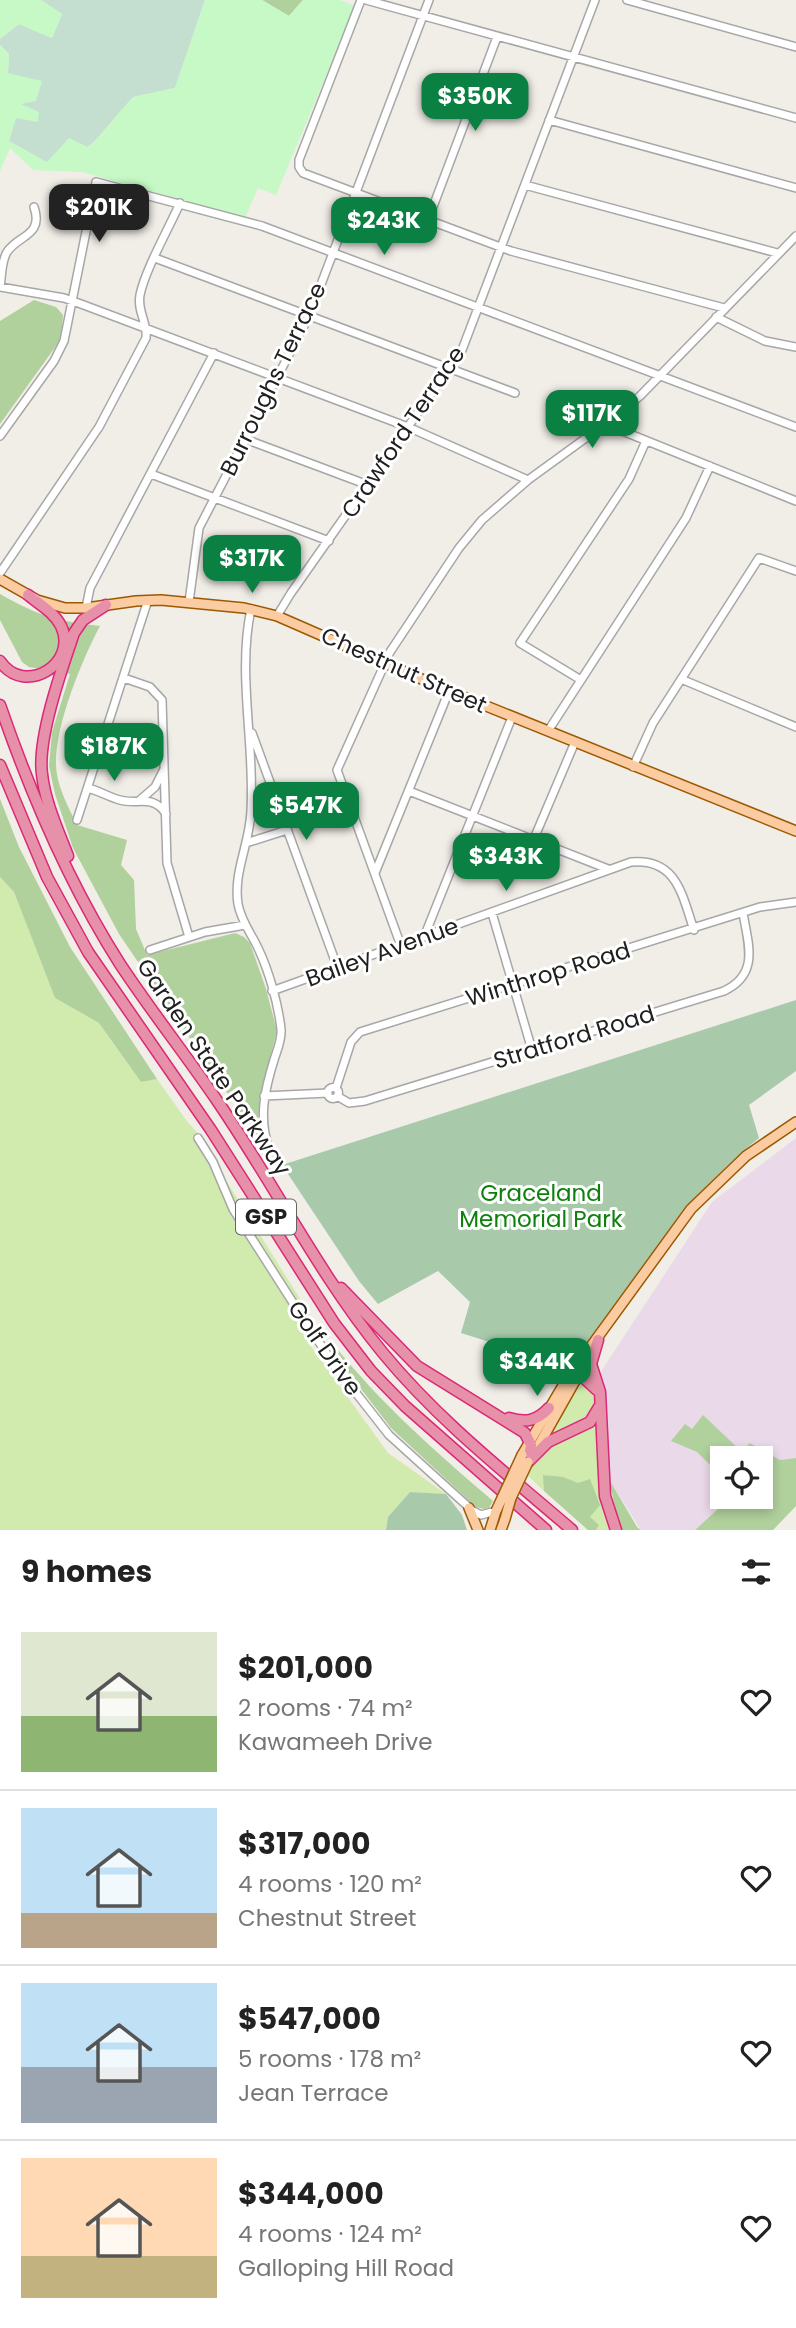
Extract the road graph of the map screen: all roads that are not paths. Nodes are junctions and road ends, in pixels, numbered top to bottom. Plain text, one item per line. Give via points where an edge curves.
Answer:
1 (364, 0) edge
2 (429, 0) edge
3 (595, 0) edge
4 (627, 0) edge
5 (423, 16) junction
6 (497, 37) junction
7 (796, 47) edge
8 (574, 58) junction
9 (796, 118) edge
10 (549, 120) junction
11 (524, 185) junction
12 (796, 188) edge
13 (357, 193) junction
14 (180, 203) junction
15 (34, 207) dead end
16 (428, 220) junction
17 (796, 236) edge
18 (501, 247) junction
19 (333, 253) junction
20 (777, 253) junction
21 (155, 258) junction
22 (0, 287) edge
23 (74, 301) junction
24 (478, 308) junction
25 (724, 308) junction
26 (309, 316) junction
27 (716, 317) junction
28 (146, 328) junction
29 (796, 347) edge
30 (214, 353) junction
31 (449, 369) junction
32 (659, 376) junction
33 (277, 377) junction
34 (515, 393) dead end
35 (605, 424) junction
36 (408, 427) junction
37 (796, 427) edge
38 (0, 436) edge
39 (245, 439) junction
40 (646, 441) junction
41 (710, 466) junction
42 (150, 474) junction
43 (528, 480) junction
44 (368, 485) junction
45 (214, 498) junction
46 (796, 501) edge
47 (329, 541) junction
48 (796, 571) edge
49 (0, 573) edge
50 (0, 579) edge
51 (28, 595) junction
52 (148, 600) junction
53 (189, 602) junction
54 (106, 605) junction
55 (86, 608) junction
56 (251, 609) junction
57 (277, 616) junction
58 (63, 651) junction
59 (0, 661) edge
60 (385, 663) junction
61 (124, 678) junction
62 (681, 679) junction
63 (581, 681) junction
64 (449, 691) junction
65 (0, 705) edge
66 (512, 717) junction
67 (249, 724) junction
68 (796, 727) edge
69 (548, 731) junction
70 (575, 742) junction
71 (165, 764) junction
72 (0, 765) edge
73 (633, 767) junction
74 (0, 785) edge
75 (88, 788) junction
76 (409, 791) junction
77 (139, 800) junction
78 (166, 814) junction
79 (472, 816) junction
80 (77, 820) dead end
81 (287, 830) junction
82 (796, 831) edge
83 (533, 841) junction
84 (246, 843) junction
85 (609, 870) junction
86 (375, 874) junction
87 (47, 877) junction
88 (796, 902) edge
89 (85, 903) junction
90 (492, 913) junction
91 (743, 913) junction
92 (245, 925) junction
93 (694, 930) junction
94 (188, 937) junction
95 (424, 937) junction
96 (401, 946) junction
97 (150, 950) dead end
98 (338, 969) junction
99 (513, 985) junction
100 (272, 991) junction
101 (532, 1049) junction
102 (337, 1092) junction
103 (264, 1096) junction
104 (796, 1122) edge
105 (198, 1138) dead end
106 (269, 1148) dead end
107 (314, 1255) junction
108 (598, 1340) junction
109 (574, 1375) junction
110 (600, 1400) junction
111 (549, 1408) junction
112 (492, 1411) junction
113 (530, 1439) junction
114 (525, 1458) junction
115 (511, 1498) junction
116 (469, 1508) junction
117 (496, 1511) junction
118 (478, 1530) edge
119 (490, 1530) edge
120 (501, 1530) edge
121 (545, 1530) edge
122 (572, 1530) edge
123 (616, 1530) edge

1 - 5 street
1 - 13 street via 299,160 306,174
2 - 5 street, Burroughs Terrace
3 - 8 street, Crawford Terrace
4 - 7 street
5 - 6 street
5 - 13 street, Burroughs Terrace
6 - 8 street
6 - 16 street
8 - 9 street
8 - 10 street, Crawford Terrace
10 - 11 street, Crawford Terrace
10 - 12 street
11 - 18 street, Crawford Terrace
11 - 20 street
13 - 16 street
13 - 19 street, Burroughs Terrace
14 - 19 street via 262,226
14 - 21 street
14 - 23 street via 96,183
15 - 22 street via 34,228 6,254
16 - 18 street
17 - 20 street
18 - 24 street, Crawford Terrace
18 - 25 street
19 - 24 street
19 - 26 street, Burroughs Terrace
20 - 25 street
21 - 26 street
21 - 28 street via 140,295
22 - 23 street
23 - 28 street
23 - 38 street via 60,351
24 - 31 street, Crawford Terrace via 463,350
24 - 32 street
25 - 27 street
26 - 31 street
26 - 33 street, Burroughs Terrace
27 - 29 street via 765,341
27 - 32 street
28 - 30 street
28 - 49 street via 146,338 99,426
30 - 33 street
30 - 42 street
31 - 34 street
31 - 36 street, Crawford Terrace
32 - 35 street
32 - 37 street
33 - 36 street
33 - 39 street, Burroughs Terrace
35 - 40 street
35 - 43 street
36 - 43 street
36 - 44 street, Crawford Terrace
39 - 44 street
39 - 45 street, Burroughs Terrace
40 - 41 street
40 - 63 street via 629,479 520,643
41 - 46 street
41 - 63 street via 686,518
42 - 45 street
42 - 55 street via 90,588
43 - 60 street via 490,512 459,548
44 - 47 street, Crawford Terrace
45 - 47 street
45 - 53 street, Burroughs Terrace via 197,535
47 - 57 street, Crawford Terrace
48 - 62 street via 759,558
50 - 51 main road, Chestnut Street
51 - 55 main road, Chestnut Street via 54,606
51 - 58 highway via 59,622
52 - 53 main road, Chestnut Street
52 - 54 main road, Chestnut Street
52 - 61 street
53 - 56 main road, Chestnut Street
54 - 55 main road, Chestnut Street
54 - 89 highway via 83,620 74,633 41,752 47,798
55 - 58 highway via 72,624
56 - 57 main road, Chestnut Street
56 - 67 street via 246,648
57 - 60 main road, Chestnut Street
58 - 59 highway via 51,669 32,677 12,673
60 - 64 main road, Chestnut Street
60 - 86 street via 337,770
61 - 71 street via 150,687 160,698
61 - 75 street
62 - 68 street
62 - 73 street via 653,723
63 - 69 street
64 - 66 main road, Chestnut Street
64 - 76 street
65 - 89 highway, Garden State Parkway / GSP via 43,816
66 - 69 main road, Chestnut Street
66 - 79 street
67 - 81 street
67 - 84 street via 252,803
69 - 70 main road, Chestnut Street
70 - 73 main road, Chestnut Street
70 - 83 street
71 - 77 street via 155,786
71 - 78 street
72 - 87 highway, Garden State Parkway / GSP
73 - 82 main road, Chestnut Street
74 - 87 highway
75 - 77 street via 124,801
75 - 80 street
76 - 79 street
76 - 86 street
77 - 78 street via 157,804
78 - 94 street via 168,869
79 - 83 street
79 - 95 street
81 - 84 street
81 - 98 street
83 - 85 street
84 - 92 street via 237,886
85 - 90 street, Bailey Avenue
85 - 93 street, Bailey Avenue via 640,861 666,870 677,884
86 - 96 street
87 - 121 highway, Garden State Parkway / GSP via 101,972 211,1130 348,1343 405,1406
88 - 91 street, Winthrop Road
89 - 107 highway, Garden State Parkway / GSP
90 - 95 street, Bailey Avenue
90 - 99 street
91 - 93 street, Winthrop Road
91 - 101 street, Stratford Road via 750,959 745,974 732,988
92 - 94 street
92 - 100 street
93 - 99 street, Winthrop Road
94 - 97 street
95 - 96 street, Bailey Avenue
96 - 98 street, Bailey Avenue
98 - 100 street, Bailey Avenue
99 - 101 street
99 - 102 street, Winthrop Road via 357,1034
100 - 103 street via 281,1038
101 - 102 street, Stratford Road via 365,1101 349,1102
102 - 103 street, Stratford Road via 331,1098 328,1093
103 - 106 street
104 - 108 main road via 746,1156 691,1209
105 - 116 street, Golf Drive via 233,1209 338,1370 389,1435
107 - 112 highway via 412,1363
107 - 122 highway, Garden State Parkway / GSP via 406,1380
108 - 109 main road
108 - 110 highway via 591,1364
109 - 110 highway via 593,1385
109 - 111 main road
109 - 114 main road
110 - 114 highway via 590,1422
110 - 123 highway via 604,1491
111 - 112 highway via 527,1421
111 - 113 main road
112 - 113 highway
113 - 114 highway
114 - 115 main road, bridge
114 - 117 main road, bridge
115 - 117 main road, bridge
115 - 120 main road, bridge
116 - 117 street via 481,1515
116 - 118 main road
117 - 119 main road

